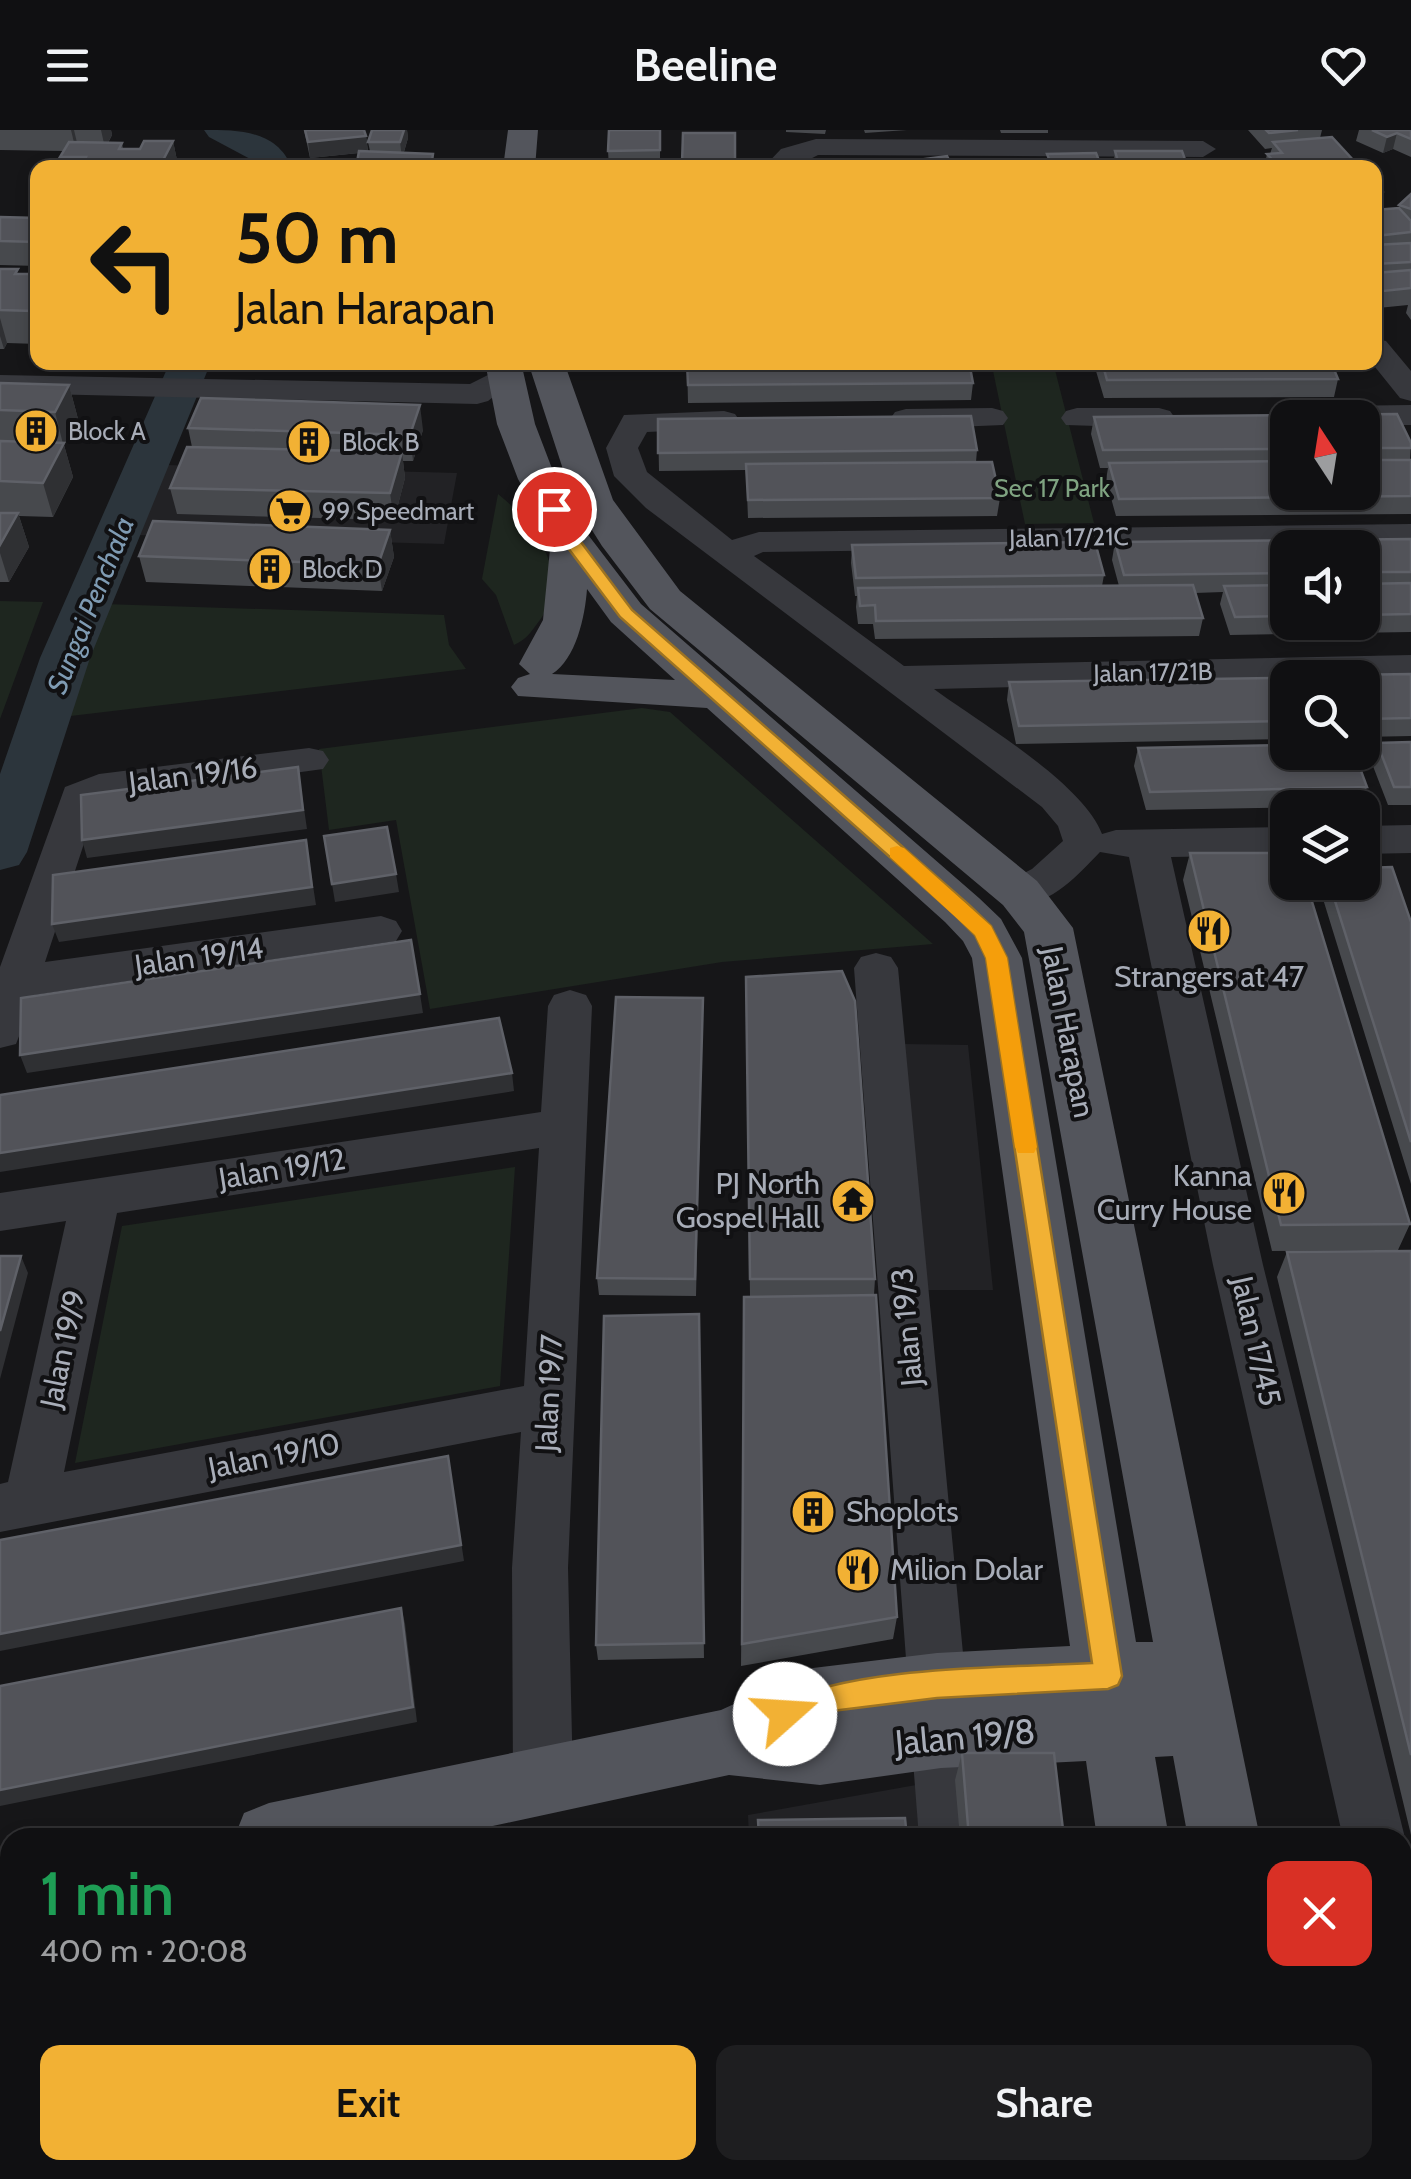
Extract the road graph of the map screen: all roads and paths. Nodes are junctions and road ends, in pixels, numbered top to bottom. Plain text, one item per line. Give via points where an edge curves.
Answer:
1 (524, 130) edge
2 (1203, 149) edge
3 (991, 158) edge
4 (520, 160) edge
5 (785, 160) edge
6 (1390, 355) edge
7 (549, 370) edge
8 (495, 378) edge
9 (0, 384) edge
10 (1411, 391) edge
11 (1380, 415) edge
12 (1411, 415) edge
13 (1195, 417) edge
14 (992, 418) dead end
15 (1077, 418) dead end
16 (873, 419) edge
17 (754, 420) edge
18 (1411, 534) edge
19 (570, 540) junction
20 (729, 553) junction
21 (1411, 666) edge
22 (894, 678) junction
23 (718, 695) junction
24 (309, 760) dead end
25 (1411, 839) edge
26 (1380, 840) edge
27 (1270, 841) edge
28 (1147, 843) junction
29 (1085, 844) junction
30 (1020, 893) junction
31 (381, 931) dead end
32 (876, 968) dead end
33 (16, 982) junction
34 (570, 1006) dead end
35 (0, 1032) edge
36 (564, 1126) junction
37 (96, 1197) junction
38 (0, 1212) edge
39 (549, 1404) junction
40 (16, 1505) edge
41 (1197, 1697) junction
42 (1112, 1701) junction
43 (939, 1710) junction
44 (543, 1781) junction
45 (317, 1828) edge
46 (949, 1828) edge
47 (1131, 1828) edge
48 (1222, 1828) edge
49 (1372, 1828) edge

1 - 4 main road
2 - 3 street
3 - 5 street via 816,147
6 - 10 street
7 - 30 main road, Jalan Harapan via 594,500 666,600
8 - 9 street via 198,388
8 - 19 main road, Jalan Harapan
11 - 12 street
13 - 15 street
14 - 16 street
17 - 20 street via 635,422 622,448 631,476
18 - 20 street, Jalan 17/21C via 760,542
19 - 23 main road, Jalan Harapan via 626,613
19 - 23 main road via 564,620 537,676
20 - 22 street
21 - 22 street, Jalan 17/21B
22 - 29 street via 1056,798
23 - 42 main road, Jalan Harapan via 962,910 996,958
24 - 33 street, Jalan 19/16 via 79,796
25 - 26 street
27 - 28 street
28 - 29 street
28 - 49 street, Jalan 17/45 via 1238,1266
29 - 30 street
30 - 41 main road, Jalan Harapan via 1048,928
31 - 33 street, Jalan 19/14
32 - 43 street, Jalan 19/3
33 - 35 street
34 - 36 street, Jalan 19/7
36 - 37 street, Jalan 19/12
36 - 39 street, Jalan 19/7
37 - 38 street, Jalan 19/12
37 - 40 street, Jalan 19/9
39 - 40 street, Jalan 19/10
39 - 44 street, Jalan 19/7 via 540,1568
41 - 42 main road, Jalan 19/8
41 - 48 main road, Jalan Harapan
42 - 43 main road, Jalan 19/8
42 - 47 main road, Jalan Harapan
43 - 44 main road, Jalan 19/8 via 820,1752 728,1742
43 - 46 street, Jalan 19/3
44 - 45 main road, Jalan 19/8

